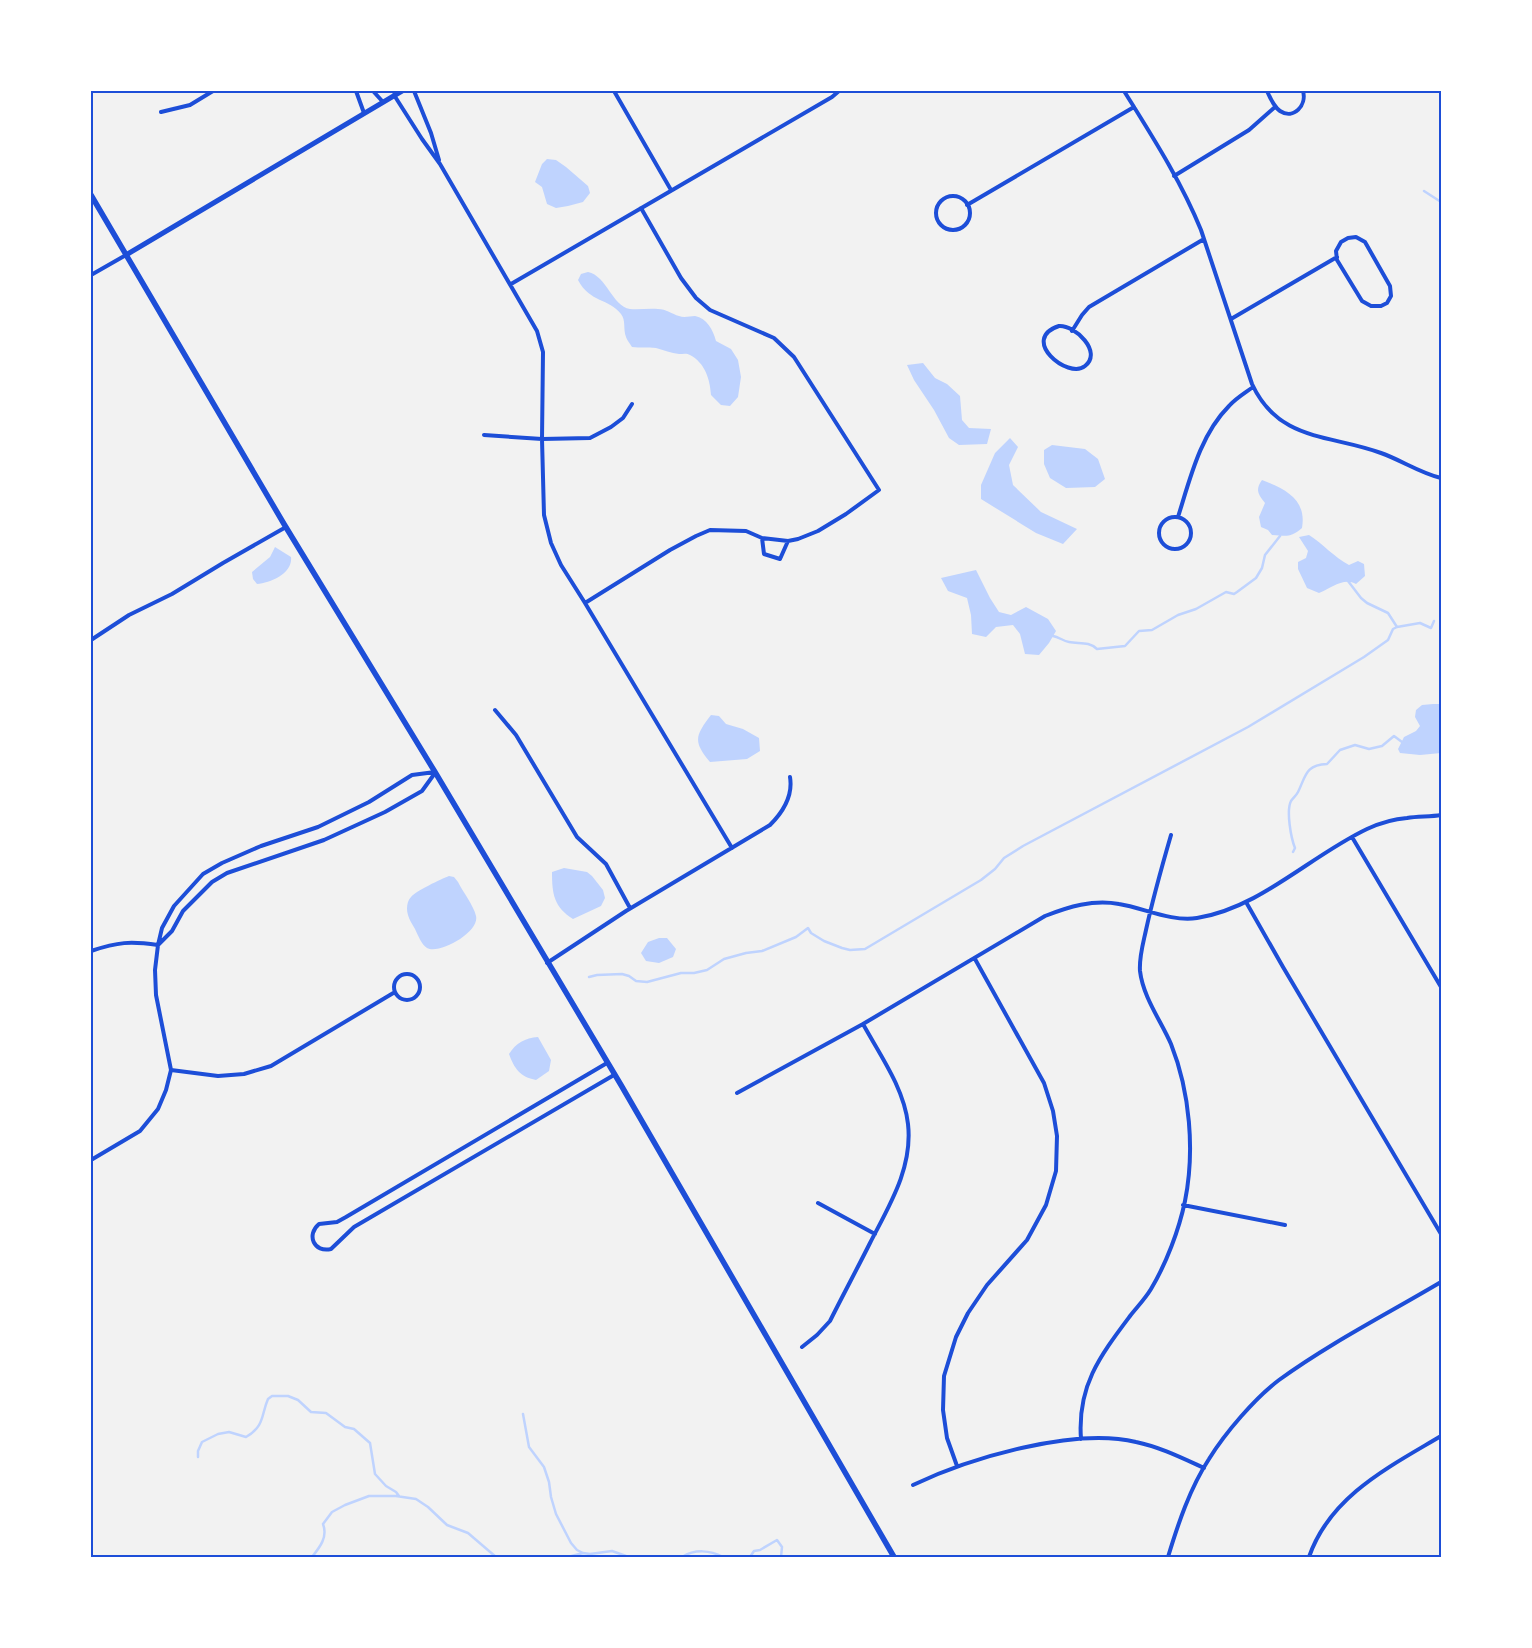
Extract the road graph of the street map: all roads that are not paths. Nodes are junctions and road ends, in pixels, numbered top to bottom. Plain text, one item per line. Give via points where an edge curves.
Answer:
1 (213, 91) edge
2 (356, 91) edge
3 (373, 91) edge
4 (402, 91) edge
5 (414, 91) edge
6 (614, 91) edge
7 (839, 91) edge
8 (1124, 91) edge
9 (1267, 91) edge
10 (1304, 91) edge
11 (394, 96) junction
12 (383, 102) junction
13 (1275, 106) junction
14 (1134, 107) junction
15 (161, 112) dead end
16 (364, 113) junction
17 (440, 164) junction
18 (1174, 176) junction
19 (671, 190) junction
20 (91, 195) edge
21 (967, 205) junction
22 (642, 208) junction
23 (1204, 240) junction
24 (126, 255) junction
25 (1336, 257) junction
26 (91, 275) edge
27 (511, 284) junction
28 (1231, 319) junction
29 (1072, 330) junction
30 (1254, 387) junction
31 (632, 404) dead end
32 (484, 435) dead end
33 (542, 439) junction
34 (1441, 478) edge
35 (1178, 517) junction
36 (286, 527) junction
37 (762, 538) junction
38 (788, 541) junction
39 (585, 603) junction
40 (91, 640) edge
41 (495, 710) dead end
42 (435, 772) junction
43 (790, 776) dead end
44 (1441, 815) edge
45 (1172, 835) dead end
46 (1352, 837) junction
47 (732, 848) junction
48 (1246, 902) junction
49 (630, 908) junction
50 (1150, 912) junction
51 (158, 945) junction
52 (91, 951) edge
53 (975, 959) junction
54 (547, 963) junction
55 (1441, 987) edge
56 (395, 992) junction
57 (863, 1024) junction
58 (607, 1063) junction
59 (171, 1070) junction
60 (614, 1075) junction
61 (737, 1093) dead end
62 (91, 1160) edge
63 (818, 1203) dead end
64 (1183, 1205) junction
65 (1285, 1225) dead end
66 (875, 1234) junction
67 (1441, 1234) edge
68 (1441, 1282) edge
69 (802, 1346) dead end
70 (1441, 1436) edge
71 (1081, 1439) junction
72 (957, 1466) junction
73 (1204, 1468) junction
74 (913, 1484) dead end
75 (894, 1557) edge
76 (1168, 1557) edge
77 (1309, 1557) edge

1 - 15 street via 190,105
2 - 16 street
3 - 12 street
4 - 11 street
5 - 17 street
6 - 19 street
7 - 19 street
8 - 14 street
9 - 13 street
10 - 13 street via 1304,103 1297,111 1286,113
11 - 12 street
11 - 17 street
12 - 16 street
13 - 18 street via 1249,130
14 - 18 street
14 - 21 street
16 - 24 street
17 - 27 street
18 - 23 street
19 - 22 street
20 - 24 main road
21 - 21 street via 960,197 945,198 938,205 939,221 948,228 959,228 970,216
22 - 27 street
22 - 38 street via 696,298 710,310 774,338 794,357 878,490 818,531
23 - 28 street
23 - 29 street via 1089,308
24 - 26 street
24 - 36 main road
25 - 25 street via 1365,303 1378,307 1387,303 1391,296 1390,286 1362,240 1344,239
25 - 28 street
27 - 33 street via 537,331 543,352
28 - 30 street
29 - 29 street via 1065,326 1054,328 1046,336 1044,344 1048,355 1076,370 1086,364 1091,352 1087,343
30 - 34 street via 1277,418 1294,429 1369,448
30 - 35 street via 1229,406 1208,433
31 - 33 street via 624,418 590,438
32 - 33 street
33 - 39 street via 544,515 551,543 560,565
35 - 35 street via 1167,519 1160,527 1162,542 1171,548 1181,548 1191,536 1189,526
36 - 40 street via 172,594 129,615
36 - 42 main road
37 - 38 street
37 - 38 street via 764,554 780,559
37 - 39 street via 746,531 710,530 670,550
39 - 47 street
41 - 49 street via 516,735 577,837 606,864
42 - 51 street via 422,791 385,812 324,840 227,873 212,882
42 - 51 street via 412,775 369,802 318,827 261,846 203,874 174,906 162,928
42 - 54 main road
43 - 47 street via 792,787 780,814 770,825
44 - 46 street via 1396,819
45 - 50 street
46 - 48 street
46 - 55 street
47 - 49 street
48 - 50 street via 1224,912 1195,918
48 - 67 street
49 - 54 street
50 - 53 street via 1100,902 1064,909 1045,916
50 - 64 street via 1140,971 1179,1066 1187,1104 1190,1157
51 - 52 street via 132,941
51 - 59 street via 156,995
53 - 57 street
53 - 72 street via 1044,1083 1057,1136 1056,1171 1046,1205 1026,1240 988,1285 956,1337 944,1376 943,1410 947,1438
54 - 58 main road
56 - 56 street via 402,999 414,998 419,990 418,982 412,975 399,977 394,984
56 - 59 street via 271,1066 244,1074 218,1076
57 - 61 street
57 - 66 street via 899,1091 908,1124 908,1152 902,1177
58 - 60 main road
58 - 60 street via 346,1217 337,1222 319,1224 313,1231 314,1244 322,1250 331,1249 354,1228
59 - 62 street via 158,1108 140,1130
60 - 75 main road
63 - 66 street
64 - 65 street
64 - 71 street via 1173,1241 1151,1290 1104,1350 1088,1382 1081,1405
66 - 69 street via 830,1321
68 - 73 street via 1278,1381 1225,1436
70 - 77 street via 1371,1479 1347,1498 1323,1528
71 - 72 street via 1016,1450
71 - 73 street via 1134,1441
72 - 74 street
73 - 76 street

